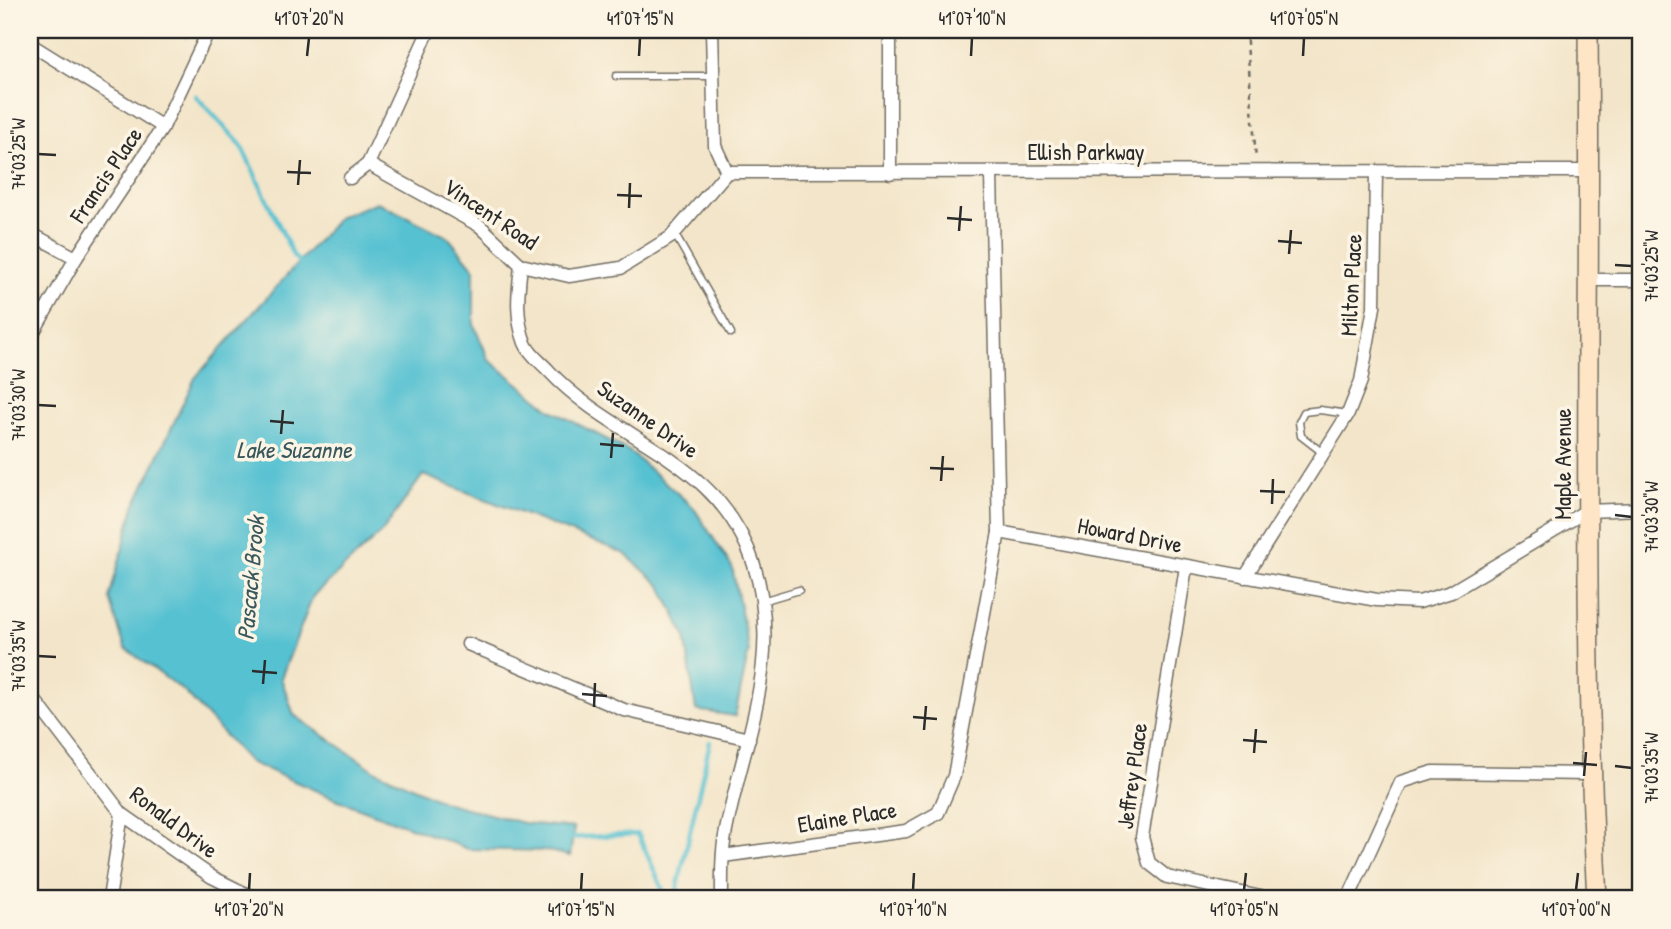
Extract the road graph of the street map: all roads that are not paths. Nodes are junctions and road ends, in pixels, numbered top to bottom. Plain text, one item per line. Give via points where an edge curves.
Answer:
1 (209, 30) edge
2 (429, 30) edge
3 (712, 30) edge
4 (890, 30) edge
5 (1588, 30) edge
6 (30, 44) edge
7 (616, 76) dead end
8 (713, 76) junction
9 (163, 127) junction
10 (368, 164) junction
11 (1590, 171) junction
12 (727, 172) junction
13 (890, 173) junction
14 (1376, 173) junction
15 (991, 174) junction
16 (351, 178) dead end
17 (30, 233) edge
18 (674, 233) junction
19 (76, 258) junction
20 (522, 265) junction
21 (1589, 280) junction
22 (1641, 280) edge
23 (731, 333) dead end
24 (30, 338) edge
25 (1348, 414) junction
26 (1323, 453) junction
27 (1641, 509) edge
28 (1586, 511) junction
29 (999, 532) junction
30 (1186, 567) junction
31 (1245, 577) junction
32 (799, 590) dead end
33 (762, 601) junction
34 (468, 644) dead end
35 (30, 694) edge
36 (750, 738) junction
37 (1590, 774) junction
38 (122, 814) junction
39 (723, 856) junction
40 (109, 899) edge
41 (256, 899) edge
42 (722, 899) edge
43 (1270, 899) edge
44 (1348, 899) edge
45 (1597, 899) edge

1 - 9 street, Francis Place
2 - 10 street
3 - 8 street
4 - 13 street
5 - 11 street, Maple Avenue
6 - 9 street
7 - 8 lane
8 - 12 street via 715,146
9 - 19 street, Francis Place
10 - 16 street
10 - 20 street, Vincent Road via 480,226
11 - 14 street, Ellish Parkway
11 - 21 street, Maple Avenue
12 - 13 street, Ellish Parkway
12 - 18 street, Vincent Road
13 - 15 street, Ellish Parkway
14 - 15 street, Ellish Parkway
14 - 25 street, Milton Place via 1374,307 1361,381
15 - 29 street
17 - 19 street
18 - 20 street, Vincent Road via 621,268 569,275
18 - 23 lane
19 - 24 street, Francis Place
20 - 33 street, Suzanne Drive via 516,309 526,346 562,385 700,481 734,522 754,564
21 - 22 street
21 - 28 street, Maple Avenue
25 - 26 street, Milton Place
25 - 26 lane via 1304,412 1299,422 1301,436
26 - 31 street, Milton Place
27 - 28 street
28 - 31 street, Howard Drive via 1451,592 1419,602 1377,600
28 - 37 street, Maple Avenue
29 - 30 street, Howard Drive
29 - 39 street, Elaine Place via 954,776 938,813 906,831
30 - 31 street, Howard Drive
30 - 43 street, Jeffrey Place via 1142,837 1149,863 1167,877
32 - 33 lane
33 - 36 street, Suzanne Drive via 766,656
34 - 36 street via 624,710
35 - 38 street, Ronald Drive
36 - 39 street, Suzanne Drive
37 - 44 street via 1433,772 1401,782
37 - 45 street, Maple Avenue
38 - 40 street
38 - 41 street, Ronald Drive via 212,877
39 - 42 street, Suzanne Drive

